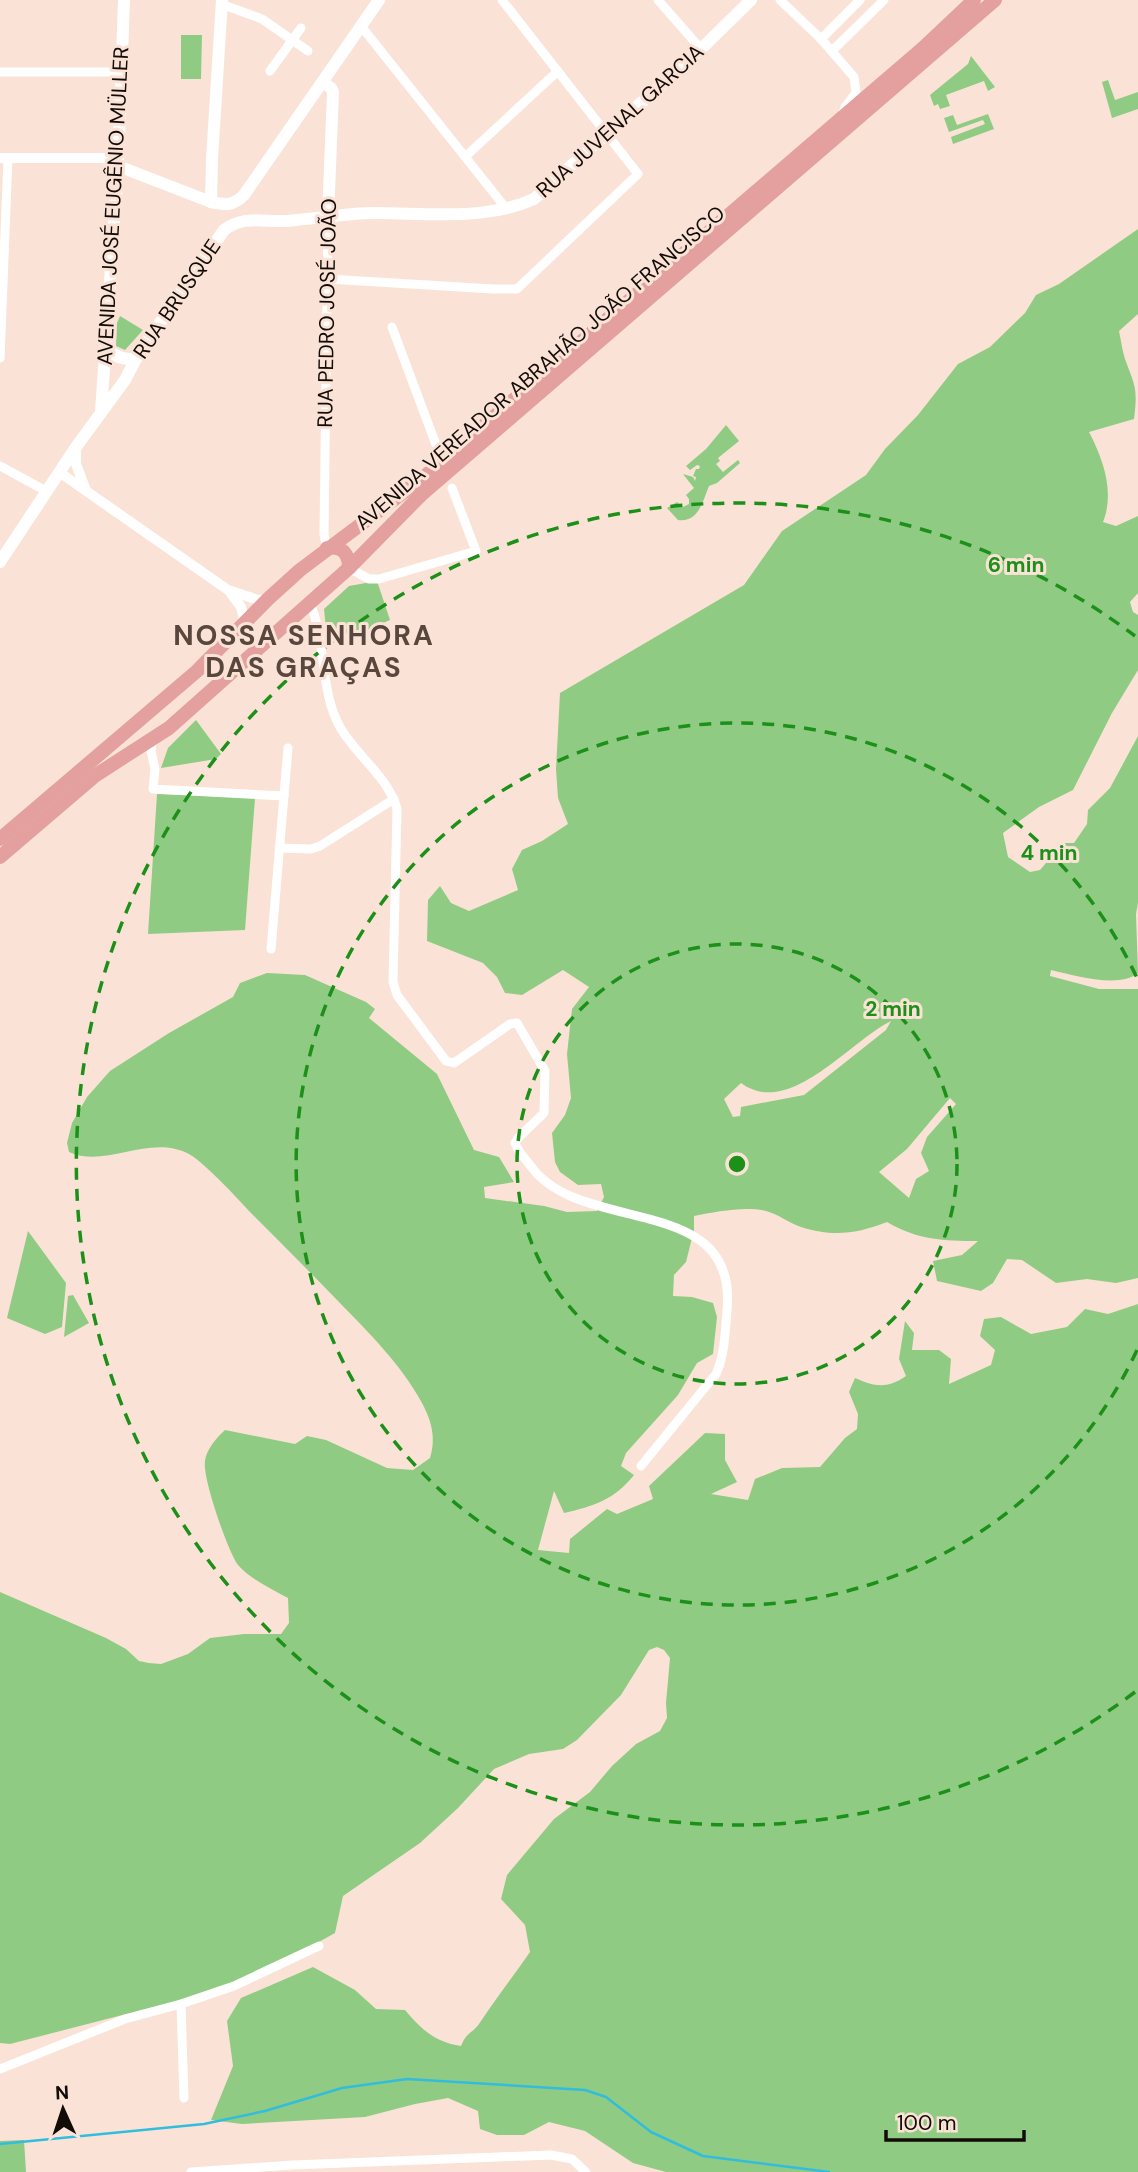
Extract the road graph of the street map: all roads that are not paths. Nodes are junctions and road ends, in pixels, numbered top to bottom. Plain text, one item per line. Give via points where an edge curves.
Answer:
1 (124, 0) edge
2 (379, 0) edge
3 (502, 0) edge
4 (658, 0) edge
5 (751, 0) edge
6 (780, 0) edge
7 (860, 0) edge
8 (884, 0) edge
9 (974, 0) edge
10 (995, 0) edge
11 (221, 2) edge
12 (361, 26) junction
13 (301, 28) dead end
14 (293, 40) junction
15 (821, 40) junction
16 (701, 49) junction
17 (308, 51) dead end
18 (832, 51) junction
19 (270, 71) dead end
20 (558, 71) junction
21 (0, 72) edge
22 (122, 72) junction
23 (323, 82) junction
24 (842, 118) junction
25 (607, 134) junction
26 (466, 156) junction
27 (4, 158) edge
28 (118, 166) junction
29 (211, 202) junction
30 (505, 207) junction
31 (328, 217) junction
32 (224, 230) joint
33 (328, 279) junction
34 (392, 327) dead end
35 (106, 347) junction
36 (0, 358) edge
37 (137, 358) junction
38 (104, 374) junction
39 (125, 380) junction
40 (100, 413) junction
41 (76, 447) junction
42 (438, 450) dead end
43 (0, 466) edge
44 (59, 472) junction
45 (85, 488) junction
46 (452, 488) dead end
47 (46, 491) junction
48 (327, 548) junction
49 (0, 562) edge
50 (349, 568) junction
51 (228, 590) junction
52 (268, 599) junction
53 (310, 603) junction
54 (245, 623) junction
55 (152, 709) junction
56 (153, 739) junction
57 (288, 748) dead end
58 (284, 796) junction
59 (394, 799) junction
60 (0, 839) edge
61 (279, 848) junction
62 (0, 857) edge
63 (271, 948) dead end
64 (641, 1466) dead end
65 (319, 1946) dead end
66 (181, 2004) junction
67 (0, 2069) edge
68 (184, 2098) dead end
69 (191, 2172) edge
70 (586, 2172) edge

1 - 22 main road, AVENIDA JOSÉ EUGÊNIO MÜLLER
2 - 12 main road
3 - 20 street
4 - 16 street
5 - 16 main road, RUA JUVENAL GARCIA
6 - 15 street
7 - 15 street
8 - 18 street
9 - 24 main road, AVENIDA VEREADOR ABRAHÃO JOÃO FRANCISCO
10 - 50 main road, AVENIDA VEREADOR ABRAHÃO JOÃO FRANCISCO via 421,495
11 - 14 street via 256,16
11 - 29 main road
12 - 23 main road
12 - 26 street
13 - 14 street
14 - 17 street
14 - 19 street
15 - 18 street
16 - 25 main road, RUA JUVENAL GARCIA
18 - 24 street via 857,82
20 - 25 street
20 - 26 street
21 - 22 street
22 - 28 main road, AVENIDA JOSÉ EUGÊNIO MÜLLER
23 - 29 main road via 244,195 236,203
23 - 31 main road, RUA PEDRO JOSÉ JOÃO via 333,92
24 - 48 main road, AVENIDA VEREADOR ABRAHÃO JOÃO FRANCISCO via 424,477
25 - 30 main road, RUA JUVENAL GARCIA via 534,199
25 - 33 street via 638,174 517,289
26 - 30 street
27 - 28 street via 104,158
27 - 36 street
28 - 29 main road
28 - 35 main road, AVENIDA JOSÉ EUGÊNIO MÜLLER
30 - 31 main road, RUA JUVENAL GARCIA via 463,213
31 - 32 main road, RUA JUVENAL GARCIA via 248,219
31 - 33 street, RUA PEDRO JOSÉ JOÃO
32 - 37 main road, RUA BRUSQUE
33 - 48 street, RUA PEDRO JOSÉ JOÃO
34 - 42 street
35 - 37 main road via 122,359
35 - 38 main road, AVENIDA JOSÉ EUGÊNIO MÜLLER
37 - 39 main road, RUA BRUSQUE
38 - 39 main road via 108,368 119,367
38 - 40 main road, AVENIDA JOSÉ EUGÊNIO MÜLLER
39 - 40 main road, RUA BRUSQUE
40 - 41 main road, RUA BRUSQUE
41 - 44 main road, RUA BRUSQUE
41 - 45 street via 75,464
43 - 47 street
44 - 45 street
44 - 47 main road, RUA BRUSQUE
45 - 51 street
46 - 50 street via 476,551 379,579
47 - 49 main road, RUA BRUSQUE
48 - 50 main road via 345,552
48 - 52 main road, AVENIDA VEREADOR ABRAHÃO JOÃO FRANCISCO
50 - 53 main road, AVENIDA VEREADOR ABRAHÃO JOÃO FRANCISCO
51 - 52 street
51 - 54 street via 238,601
52 - 54 main road, AVENIDA VEREADOR ABRAHÃO JOÃO FRANCISCO
53 - 56 main road, AVENIDA VEREADOR ABRAHÃO JOÃO FRANCISCO
53 - 59 street via 341,729
54 - 55 main road, AVENIDA VEREADOR ABRAHÃO JOÃO FRANCISCO
55 - 56 main road
55 - 60 main road, AVENIDA VEREADOR ABRAHÃO JOÃO FRANCISCO
56 - 58 street via 153,789
56 - 62 main road, AVENIDA VEREADOR ABRAHÃO JOÃO FRANCISCO via 108,766
57 - 58 street
58 - 61 street
59 - 61 street via 320,846
59 - 64 street via 398,828 393,982 397,995 450,1063 517,1023 545,1071 544,1113 515,1143 538,1177 580,1200 694,1234 714,1254 726,1279 729,1297 722,1362
61 - 63 street
65 - 66 street via 234,1986
66 - 67 street via 125,2019
66 - 68 street
69 - 70 street via 563,2155

